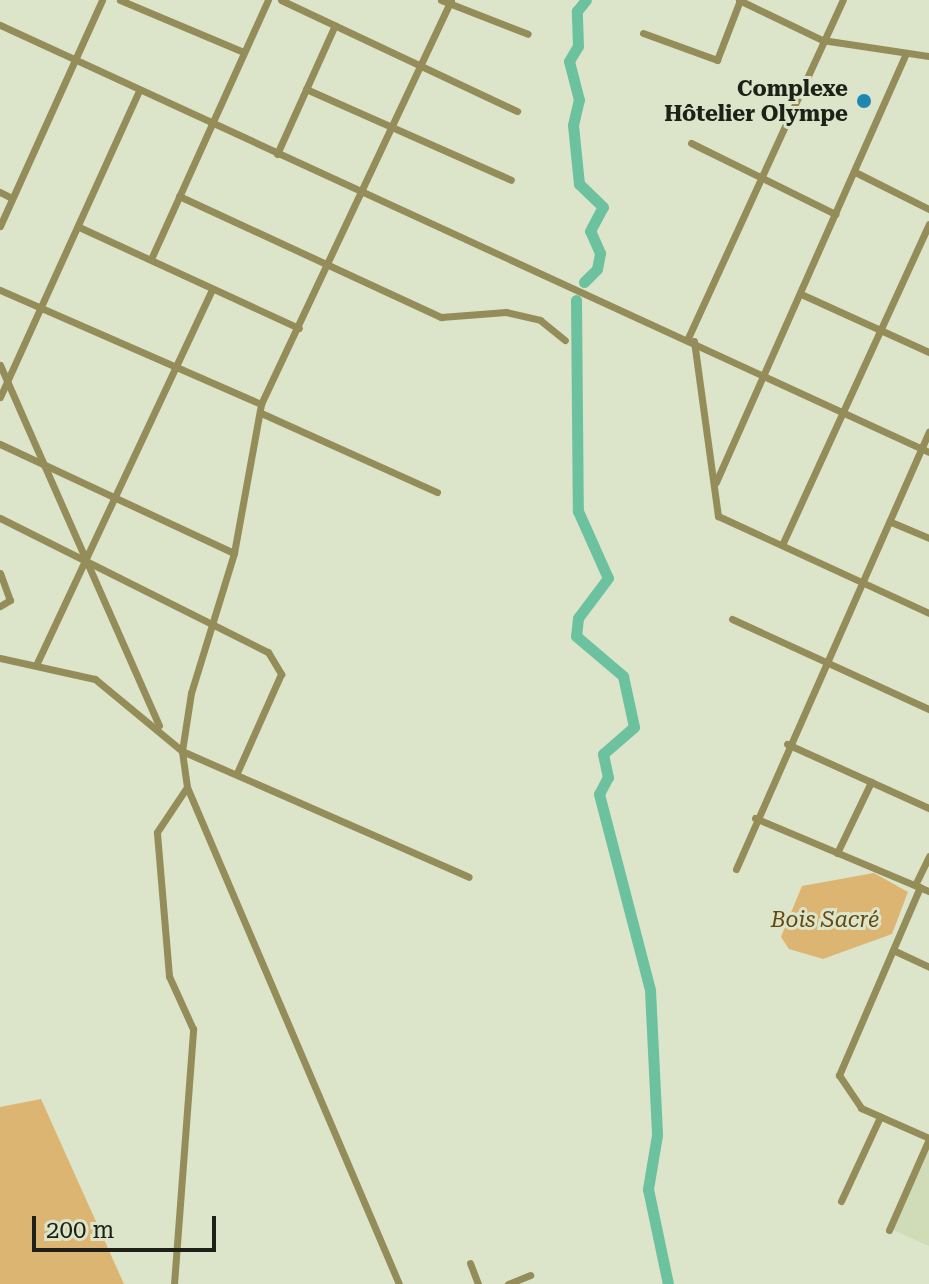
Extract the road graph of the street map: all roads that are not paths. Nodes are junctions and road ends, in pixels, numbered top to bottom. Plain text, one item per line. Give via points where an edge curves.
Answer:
1 (102, 0) edge
2 (120, 0) edge
3 (268, 0) edge
4 (281, 0) edge
5 (441, 0) edge
6 (739, 0) edge
7 (767, 0) edge
8 (843, 0) edge
9 (451, 2) edge
10 (764, 12) junction
11 (0, 25) edge
12 (335, 25) junction
13 (643, 33) dead end
14 (528, 34) dead end
15 (822, 40) junction
16 (244, 52) junction
17 (906, 54) junction
18 (929, 56) edge
19 (74, 61) junction
20 (422, 64) junction
21 (306, 89) junction
22 (139, 90) junction
23 (517, 111) dead end
24 (394, 123) junction
25 (211, 125) junction
26 (691, 143) dead end
27 (277, 154) junction
28 (855, 172) junction
29 (758, 177) junction
30 (511, 180) dead end
31 (0, 192) edge
32 (360, 192) junction
33 (179, 196) junction
34 (12, 198) junction
35 (929, 209) edge
36 (835, 214) junction
37 (929, 224) edge
38 (0, 226) edge
39 (79, 227) junction
40 (151, 259) junction
41 (330, 263) junction
42 (212, 289) junction
43 (0, 290) edge
44 (801, 294) junction
45 (42, 309) junction
46 (299, 328) junction
47 (879, 329) junction
48 (691, 339) junction
49 (565, 340) dead end
50 (929, 352) edge
51 (0, 365) edge
52 (174, 369) junction
53 (768, 377) junction
54 (9, 381) junction
55 (0, 397) edge
56 (261, 404) junction
57 (840, 409) junction
58 (261, 413) junction
59 (929, 432) edge
60 (0, 444) edge
61 (925, 450) edge
62 (42, 464) junction
63 (716, 482) junction
64 (437, 492) dead end
65 (117, 495) junction
66 (0, 518) edge
67 (891, 522) junction
68 (929, 538) edge
69 (782, 545) junction
70 (234, 553) junction
71 (87, 564) junction
72 (0, 573) edge
73 (863, 581) junction
74 (0, 606) edge
75 (929, 613) edge
76 (732, 619) dead end
77 (213, 620) junction
78 (0, 658) edge
79 (825, 659) junction
80 (37, 663) junction
81 (929, 709) edge
82 (161, 729) junction
83 (787, 744) junction
84 (182, 751) junction
85 (237, 773) junction
86 (871, 782) junction
87 (187, 787) junction
88 (929, 808) edge
89 (755, 818) junction
90 (837, 853) junction
91 (929, 856) edge
92 (736, 869) dead end
93 (469, 877) dead end
94 (918, 886) junction
95 (929, 891) edge
96 (893, 950) junction
97 (929, 967) edge
98 (880, 1117) junction
99 (929, 1138) edge
100 (841, 1201) dead end
101 (889, 1230) dead end
102 (470, 1263) dead end
103 (530, 1275) dead end
104 (174, 1284) edge
105 (399, 1284) edge
106 (478, 1284) edge
107 (508, 1284) edge

1 - 19 street
2 - 16 street
3 - 16 street
4 - 12 street
5 - 9 street
6 - 10 street
6 - 13 street via 717,60
7 - 10 street
8 - 15 street
9 - 14 street
9 - 20 street
10 - 15 street
11 - 19 street
12 - 20 street
12 - 21 street
15 - 17 street
15 - 29 street
16 - 25 street
17 - 18 street
17 - 28 street
19 - 22 street
19 - 34 street
20 - 23 street
20 - 24 street
21 - 24 street
21 - 27 street
22 - 25 street
22 - 39 street
24 - 30 street
24 - 32 street
25 - 27 street
25 - 33 street
26 - 29 street
27 - 32 street
28 - 35 street
28 - 36 street
29 - 36 street
29 - 48 street
31 - 34 street
32 - 41 street
32 - 48 street
33 - 40 street
33 - 41 street
34 - 38 street
36 - 44 street
37 - 47 street
39 - 40 street
39 - 45 street
40 - 42 street
41 - 46 street
41 - 49 street via 441,317 506,312 540,320
42 - 46 street
42 - 52 street
43 - 45 street
44 - 47 street
44 - 53 street
45 - 52 street
45 - 54 street
46 - 56 street
47 - 50 street
47 - 57 street
48 - 53 street
48 - 63 street
51 - 54 street
52 - 56 street
52 - 65 street
53 - 57 street
53 - 63 street
54 - 55 street
54 - 62 street
56 - 58 street
57 - 61 street
57 - 69 street
58 - 64 street
58 - 70 street
59 - 61 street
60 - 62 street
61 - 67 street
62 - 65 street
62 - 71 street
63 - 69 street via 718,516
65 - 70 street
65 - 71 street
66 - 71 street
67 - 68 street
67 - 73 street
69 - 73 street
70 - 77 street
71 - 77 street
71 - 80 street
71 - 82 street
72 - 74 street via 10,600
73 - 75 street
73 - 79 street
76 - 79 street
77 - 84 street
77 - 85 street via 258,644 281,674
78 - 80 street
79 - 81 street
79 - 83 street
80 - 82 street via 95,679
82 - 84 street
83 - 86 street
83 - 89 street
84 - 85 street
84 - 87 street
85 - 93 street
86 - 88 street
86 - 90 street
87 - 104 street via 157,832 169,976 193,1029
87 - 105 street
89 - 90 street
89 - 92 street
90 - 94 street
91 - 94 street
94 - 95 street
94 - 96 street
96 - 97 street
96 - 98 street via 839,1075 854,1103
98 - 99 street
98 - 100 street
99 - 101 street
102 - 106 street
103 - 107 street

